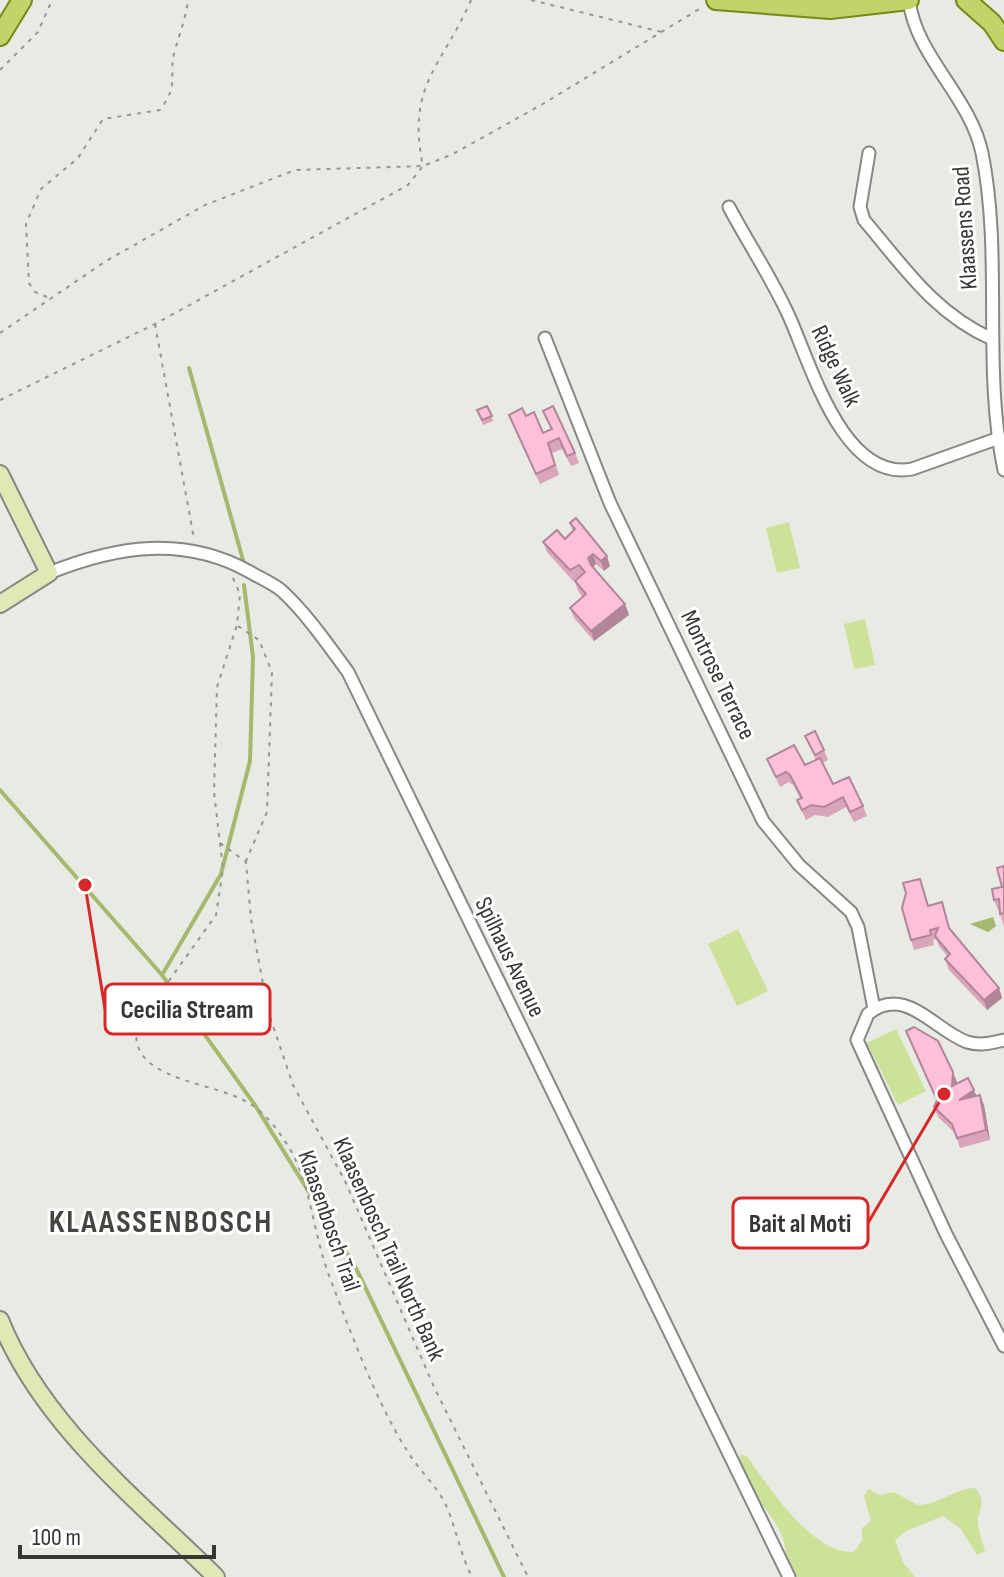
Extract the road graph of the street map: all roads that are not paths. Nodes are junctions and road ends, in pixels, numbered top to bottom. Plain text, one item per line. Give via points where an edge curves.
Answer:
1 (22, 0) edge
2 (909, 0) edge
3 (966, 0) edge
4 (708, 4) edge
5 (0, 36) edge
6 (1004, 41) edge
7 (869, 153) dead end
8 (729, 207) dead end
9 (545, 338) dead end
10 (992, 339) junction
11 (999, 438) junction
12 (1004, 470) edge
13 (0, 474) edge
14 (49, 573) junction
15 (0, 604) edge
16 (874, 1009) junction
17 (1004, 1040) edge
18 (0, 1320) edge
19 (1004, 1346) edge
20 (216, 1577) edge
21 (789, 1577) edge

1 - 5 main road
2 - 4 main road via 830,9
2 - 10 street, Klaassens Road via 912,23 960,102 981,149 992,224
3 - 6 main road
7 - 10 street via 860,207 864,220 940,309
8 - 11 street, Ridge Walk via 788,312 829,413 875,463 897,472
9 - 16 street, Montrose Terrace via 610,503 763,821 792,858 855,919
10 - 11 street, Klaassens Road
11 - 12 street, Klaassens Road
13 - 14 street
14 - 15 street
14 - 21 street, Spilhaus Avenue via 87,557 130,548 184,548 234,563 281,589 348,672
16 - 17 street via 901,1003 969,1042
16 - 19 street via 860,1026 859,1049
18 - 20 street via 41,1397

